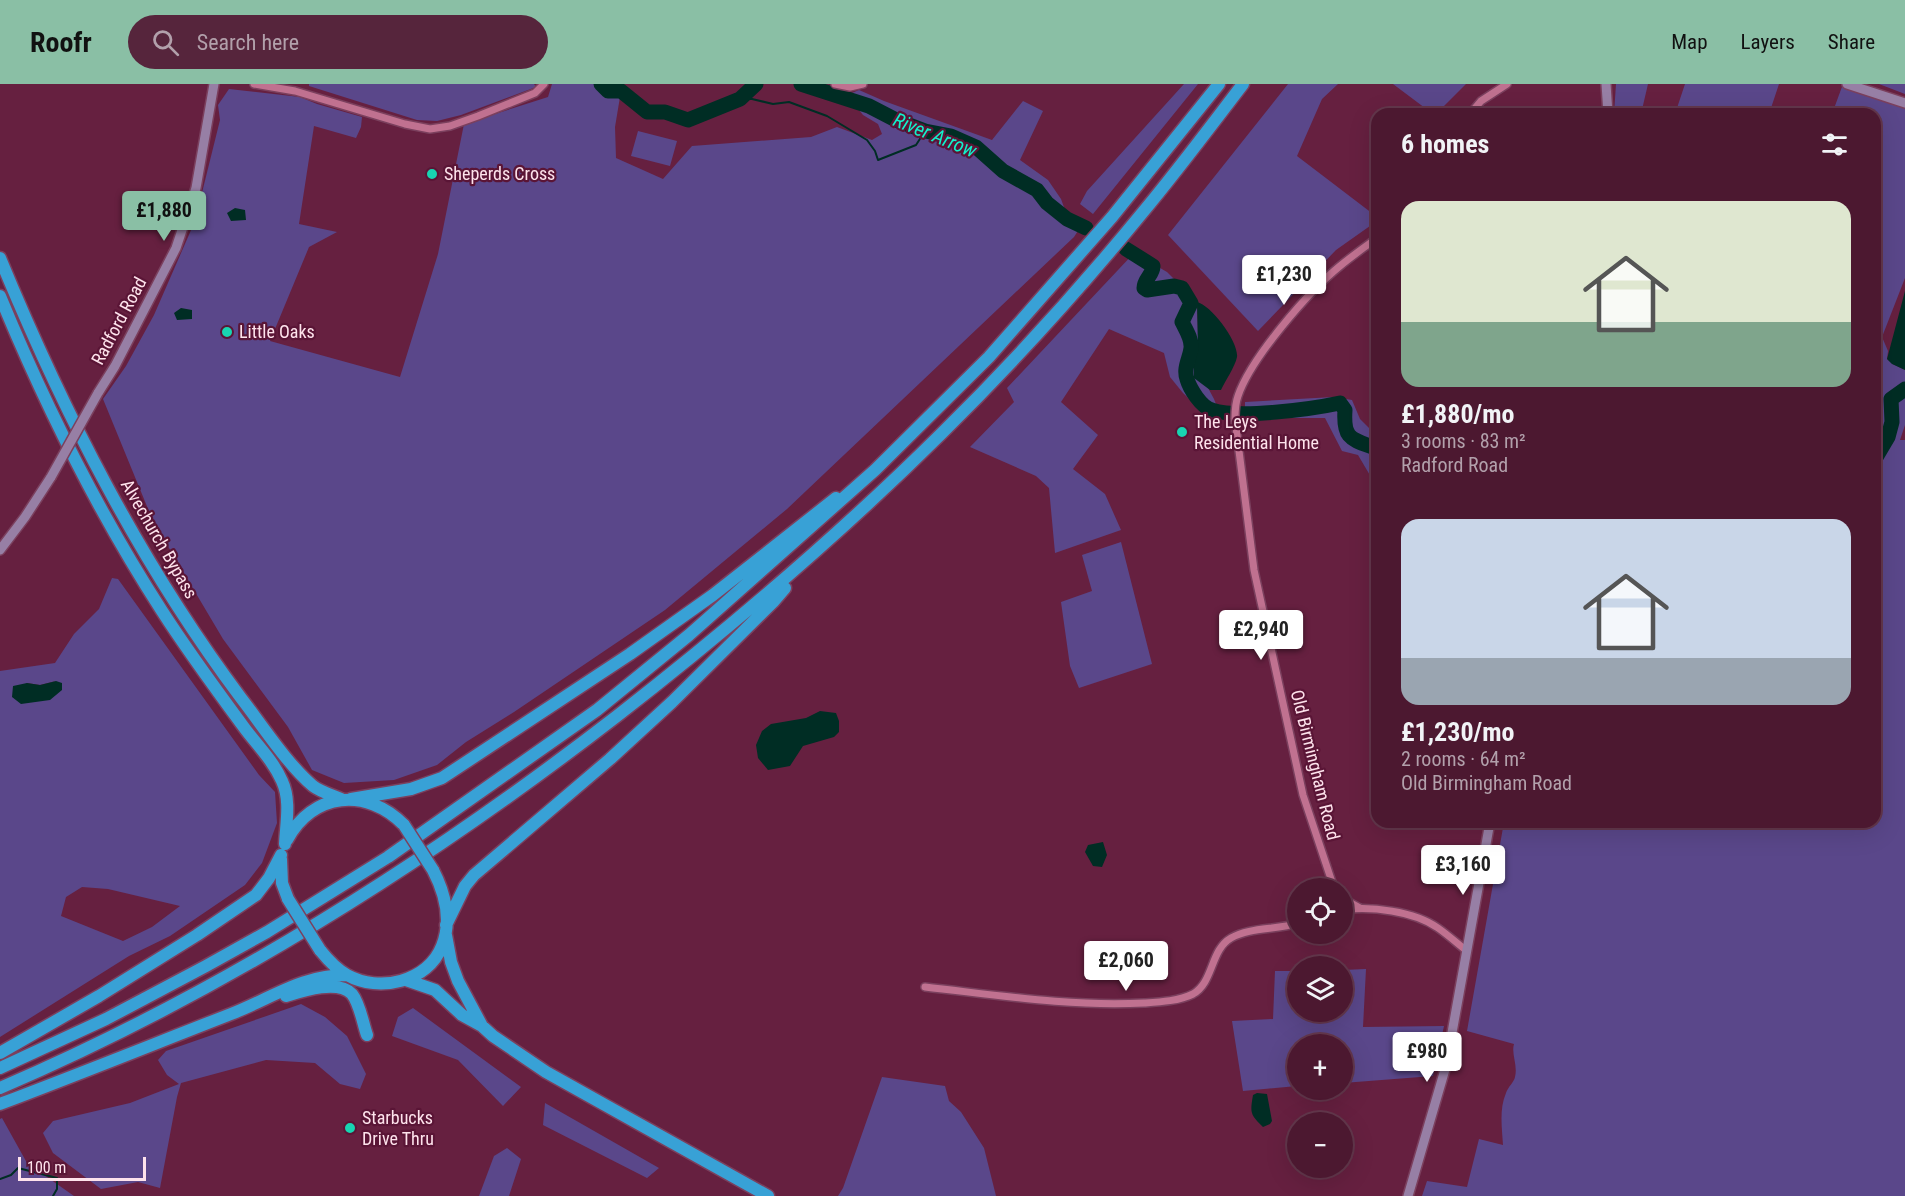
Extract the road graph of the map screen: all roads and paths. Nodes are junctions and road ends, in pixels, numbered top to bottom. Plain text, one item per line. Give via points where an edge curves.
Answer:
1 (214, 84) edge
2 (254, 84) edge
3 (544, 84) edge
4 (835, 84) edge
5 (863, 84) edge
6 (1220, 84) edge
7 (1243, 84) edge
8 (1507, 84) edge
9 (1606, 84) edge
10 (1847, 84) edge
11 (1905, 103) edge
12 (1475, 108) edge
13 (1608, 108) edge
14 (1371, 242) edge
15 (0, 258) edge
16 (0, 296) edge
17 (875, 471) junction
18 (0, 550) edge
19 (809, 559) junction
20 (346, 799) junction
21 (1489, 828) edge
22 (283, 849) junction
23 (1330, 878) edge
24 (1353, 904) edge
25 (1353, 908) edge
26 (1360, 908) junction
27 (1287, 925) edge
28 (446, 928) junction
29 (1467, 951) junction
30 (347, 975) junction
31 (406, 980) junction
32 (925, 987) dead end
33 (237, 1012) junction
34 (482, 1026) junction
35 (366, 1035) dead end
36 (0, 1053) edge
37 (0, 1068) edge
38 (0, 1088) edge
39 (0, 1104) edge
40 (768, 1196) edge
41 (1408, 1196) edge

1 - 18 street, Radford Road, bridge via 196,188 176,248 51,477
2 - 3 street via 295,91 430,129 478,116 535,93
4 - 5 street
6 - 17 highway via 1112,217 989,357
7 - 19 highway via 1130,228 1031,339 942,433
8 - 12 street
9 - 13 street
10 - 11 street
14 - 23 street, Old Birmingham Road via 1339,266 1259,357 1241,389 1234,419 1254,570 1303,795
15 - 20 highway, Alvechurch Bypass via 80,436 183,615 297,770 314,787
16 - 22 highway, Alvechurch Bypass via 66,442 111,525 161,610 283,782 288,803
17 - 20 highway via 630,654 442,778 411,789
17 - 37 highway via 698,628 597,710 435,825 267,932 106,1019
19 - 28 highway via 773,602 672,702 474,875 462,891
19 - 38 highway via 656,686 464,830 235,972 83,1052
20 - 22 highway via 315,809 301,819
20 - 28 highway, bridge via 379,807 404,825 433,870 445,902
21 - 29 street
22 - 30 highway, bridge via 282,882 288,899 320,950
22 - 36 highway via 256,895 99,996
24 - 26 street
25 - 26 street
26 - 29 street via 1424,920
27 - 32 street via 1230,938 1202,987 1174,999 1085,1003
28 - 31 highway via 434,959
28 - 34 highway via 451,962
29 - 41 street via 1446,1066
30 - 31 highway via 373,984
30 - 33 highway via 309,979
31 - 34 highway via 435,990 462,1015
33 - 35 highway via 313,988 332,987 351,994
33 - 39 highway
34 - 40 highway via 546,1072

